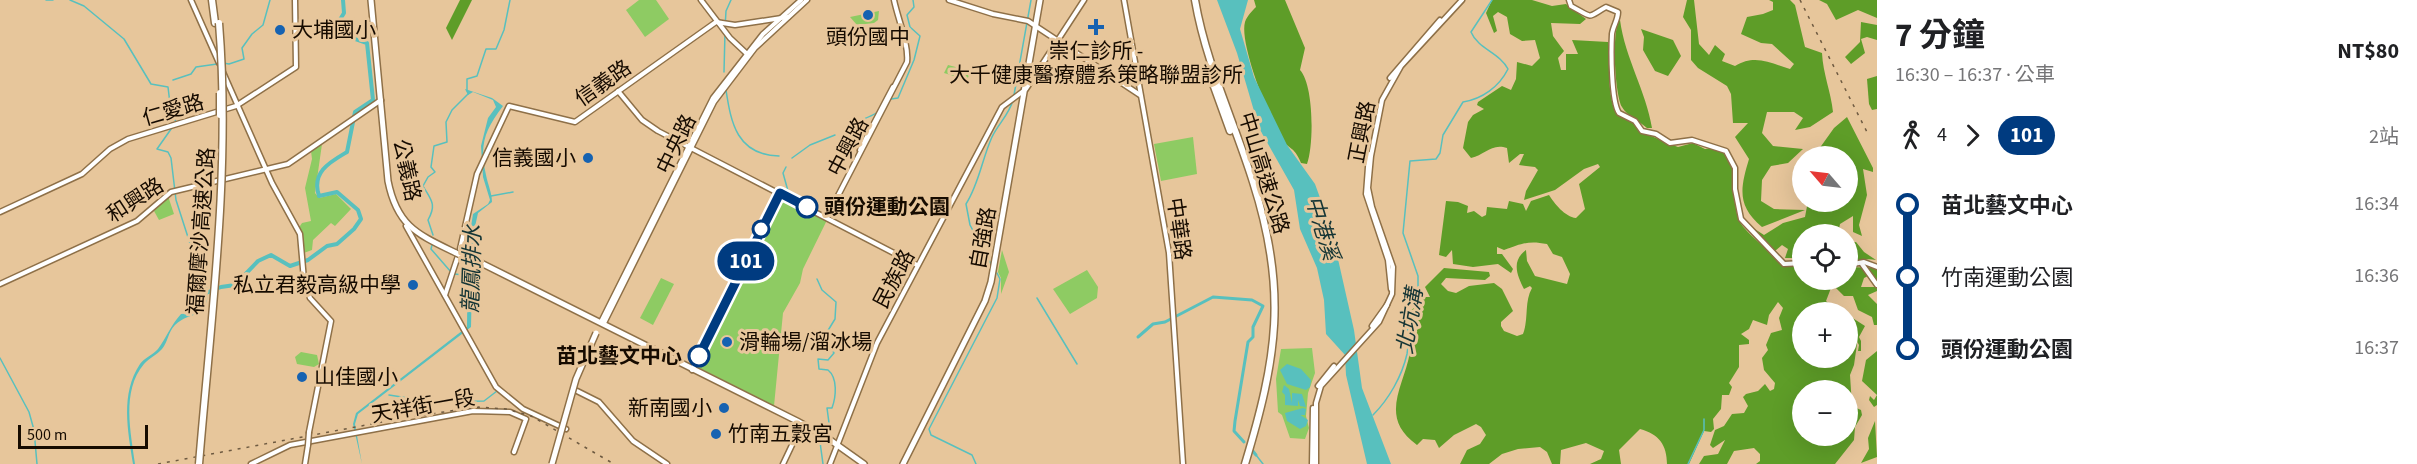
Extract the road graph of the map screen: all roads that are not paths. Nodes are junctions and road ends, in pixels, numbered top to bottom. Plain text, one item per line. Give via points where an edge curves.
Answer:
1 (191, 0) edge
2 (214, 0) edge
3 (295, 0) edge
4 (372, 0) edge
5 (701, 0) edge
6 (801, 0) edge
7 (807, 0) edge
8 (893, 0) edge
9 (949, 0) edge
10 (1042, 0) edge
11 (1084, 0) edge
12 (1124, 0) edge
13 (1193, 0) edge
14 (1461, 0) edge
15 (1569, 0) edge
16 (796, 3) edge
17 (781, 16) junction
18 (788, 17) junction
19 (716, 22) junction
20 (1038, 28) junction
21 (1057, 40) junction
22 (747, 55) junction
23 (1030, 81) junction
24 (1026, 89) junction
25 (618, 91) junction
26 (1142, 98) junction
27 (380, 100) junction
28 (237, 106) junction
29 (689, 147) junction
30 (1017, 149) junction
31 (266, 169) junction
32 (780, 193) junction
33 (0, 212) edge
34 (826, 217) junction
35 (408, 225) junction
36 (457, 252) junction
37 (1792, 264) edge
38 (1858, 264) edge
39 (1862, 264) junction
40 (917, 265) junction
41 (1877, 267) edge
42 (0, 284) edge
43 (1877, 285) edge
44 (445, 295) junction
45 (602, 323) junction
46 (693, 370) junction
47 (577, 391) dead end
48 (1316, 397) junction
49 (801, 425) junction
50 (566, 429) dead end
51 (837, 447) junction
52 (514, 452) dead end
53 (198, 464) edge
54 (252, 464) edge
55 (305, 464) edge
56 (553, 464) edge
57 (667, 464) edge
58 (783, 464) edge
59 (830, 464) edge
60 (859, 464) edge
61 (864, 464) edge
62 (904, 464) edge
63 (1183, 464) edge
64 (1243, 464) edge
65 (1314, 464) edge

1 - 28 street
2 - 53 highway, 福爾摩沙高速公路, bridge via 219,188
3 - 28 street, 仁愛路 via 296,67
4 - 27 main road, 公義路
5 - 19 street
6 - 16 street, 中央路
7 - 16 street, 中央路
8 - 34 street, 中興路 via 898,33 906,52 902,71
9 - 20 street
10 - 20 main road, 自強路
11 - 21 street, 民族路
12 - 26 street, 中華路
13 - 64 highway, 中山高速公路 via 1210,63 1261,208 1273,274 1275,319 1271,363 1262,407
14 - 48 street, 正興路 via 1401,66 1382,100 1368,188 1393,267 1392,294 1379,322 1328,375
14 - 48 street, 正興路 via 1392,74 1380,99 1367,165 1366,194 1388,260 1391,287 1383,312 1328,372
15 - 37 street via 1571,6 1590,16 1606,7 1618,12 1612,36 1611,81 1620,113 1635,121 1642,131 1670,143 1692,140 1726,151 1735,168 1741,219 1784,264
16 - 17 street, 中央路
16 - 18 street, 中央路
17 - 18 street
17 - 19 street via 743,24
17 - 22 street, 中央路
18 - 22 street, 中央路
19 - 22 street
19 - 25 street, 信義路
20 - 21 street
20 - 23 main road, 自強路
20 - 24 main road, 自強路
21 - 23 street, 民族路
21 - 26 street via 1133,88
22 - 29 street, 中央路
23 - 24 street, 民族路
23 - 30 main road, 自強路
24 - 30 main road, 自強路
24 - 40 street, 民族路 via 1002,107
25 - 29 street via 647,124
25 - 36 street, 信義路 via 575,122 509,106 483,161
26 - 63 street, 中華路 via 1168,251
27 - 31 street, 和興路 via 292,162
27 - 35 main road, 公義路 via 390,188
28 - 31 street
28 - 33 street, 仁愛路 via 122,142 82,174
29 - 32 street
29 - 45 street, 中央路
30 - 62 main road, 自強路 via 992,282
31 - 42 street, 和興路 via 173,191 137,221
31 - 55 street, bridge via 300,234 303,274 310,298 331,321
32 - 34 street
32 - 46 street
34 - 40 street
35 - 36 main road
35 - 44 street, 公義路
36 - 44 street, 信義路
36 - 45 main road, bridge
38 - 39 street
39 - 41 street
39 - 43 street
40 - 51 street, 民族路 via 877,343
44 - 50 street, 公義路 via 498,390 530,412
45 - 46 main road
45 - 56 main road, bridge via 578,379
46 - 49 main road
47 - 57 street via 600,402 633,441
48 - 65 street
49 - 51 main road
49 - 58 street
51 - 59 street, 民族路
51 - 60 main road
51 - 61 main road
52 - 54 street, 天祥街一段 via 526,419 496,411 473,411 290,445

